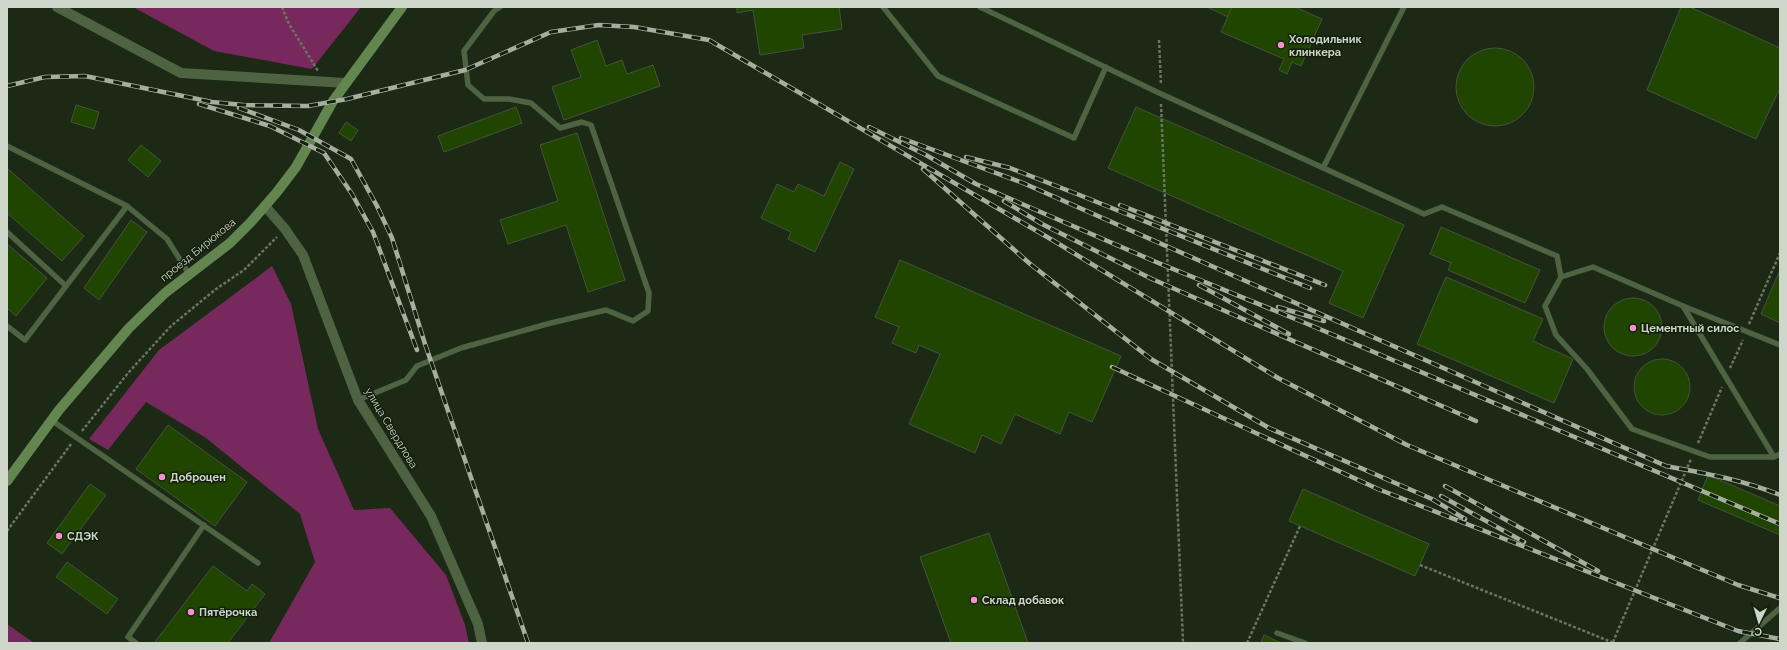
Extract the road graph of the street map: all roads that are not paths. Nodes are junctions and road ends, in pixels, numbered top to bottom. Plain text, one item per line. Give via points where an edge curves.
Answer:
1 (57, 7) edge
2 (402, 7) edge
3 (500, 7) edge
4 (883, 7) edge
5 (980, 7) edge
6 (1404, 7) edge
7 (1106, 67) junction
8 (346, 83) junction
9 (7, 146) edge
10 (1323, 168) junction
11 (127, 206) junction
12 (265, 206) junction
13 (7, 232) edge
14 (189, 274) junction
15 (1561, 277) junction
16 (66, 286) junction
17 (1683, 306) junction
18 (7, 326) edge
19 (1780, 345) edge
20 (358, 400) junction
21 (51, 420) junction
22 (1780, 454) edge
23 (1774, 457) junction
24 (7, 481) edge
25 (204, 525) junction
26 (258, 563) dead end
27 (1780, 608) edge
28 (1276, 633) dead end
29 (128, 640) edge
30 (136, 643) edge
31 (482, 643) edge
32 (1305, 643) edge
33 (1740, 643) edge

1 - 8 street via 181,73
2 - 8 street, проезд Бирюкова
3 - 20 lane via 494,11 464,51 468,85 484,99 509,99 531,103 560,128 582,122 591,125 649,293 648,311 633,321 606,310 461,348 417,366 406,380
4 - 7 lane via 938,76 1074,138
5 - 7 lane
6 - 10 lane
7 - 10 lane
8 - 12 street, проезд Бирюкова via 296,167
9 - 11 lane
10 - 15 lane via 1424,214 1442,208 1557,256
11 - 14 lane via 167,239
11 - 16 lane
12 - 14 street, проезд Бирюкова via 230,242
12 - 20 street, улица Свердлова via 303,255
13 - 16 lane
14 - 21 street, проезд Бирюкова via 129,328
15 - 17 lane via 1593,267
15 - 23 lane via 1545,306 1556,335 1632,429 1710,457
16 - 18 lane via 25,340
17 - 19 lane
17 - 23 lane
20 - 31 street, улица Свердлова via 431,516 475,617
21 - 24 street, проезд Бирюкова
21 - 25 lane
22 - 23 lane
25 - 26 lane
25 - 29 lane
27 - 33 lane
28 - 32 lane
29 - 30 lane

